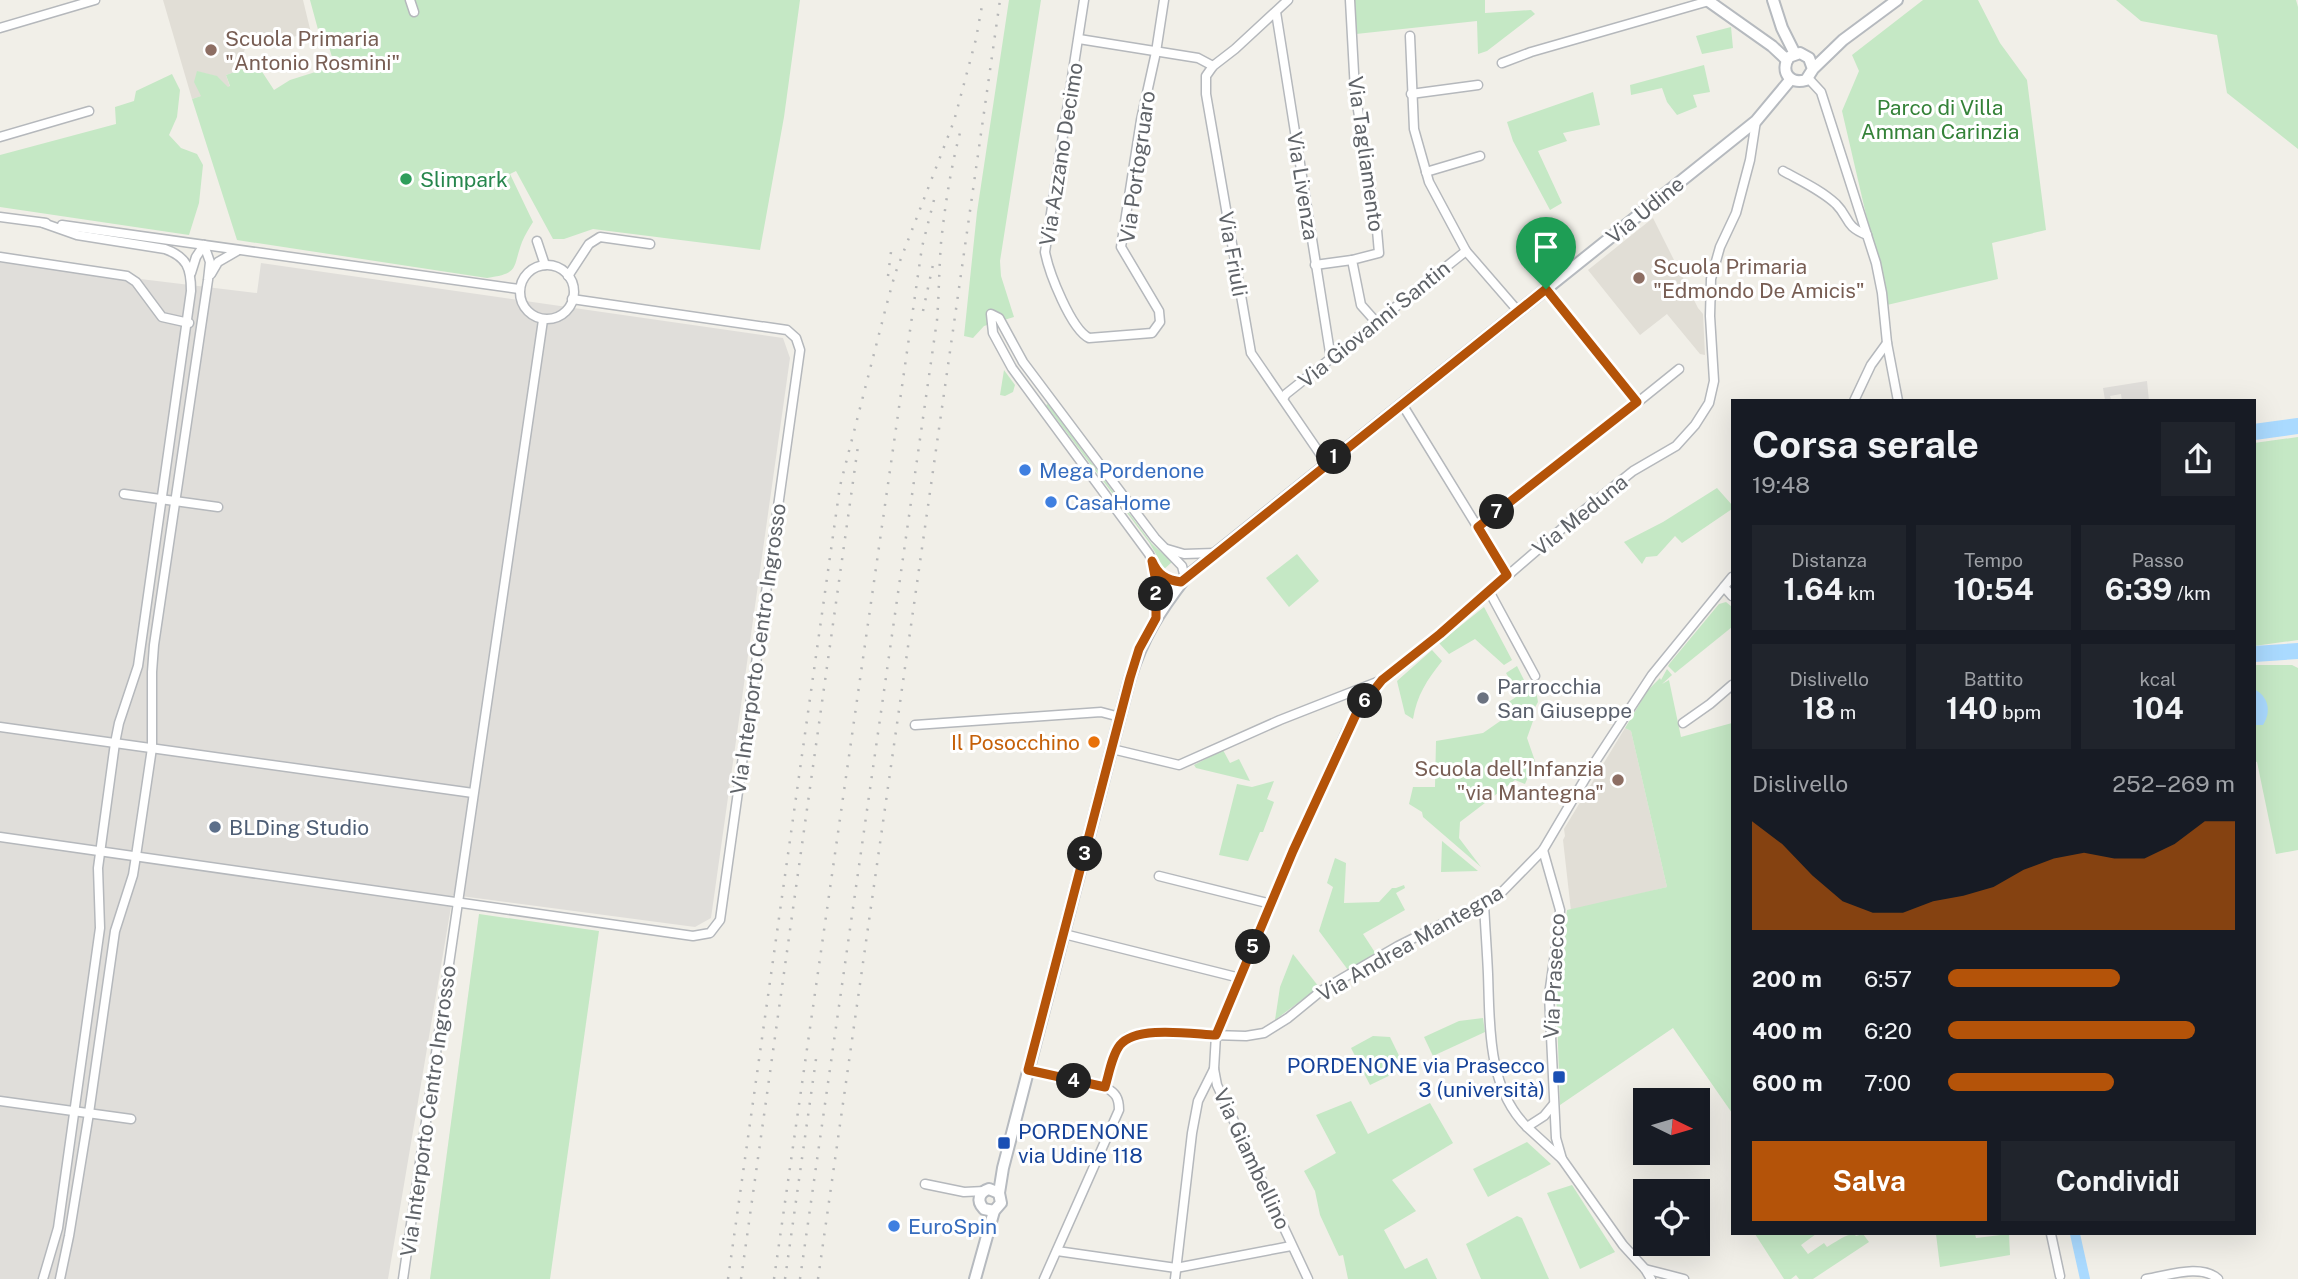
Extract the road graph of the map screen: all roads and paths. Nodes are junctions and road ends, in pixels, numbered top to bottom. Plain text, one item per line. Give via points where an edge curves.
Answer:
1 (95, 0) edge
2 (410, 0) edge
3 (1084, 0) edge
4 (1164, 0) edge
5 (1289, 0) edge
6 (1350, 0) edge
7 (1773, 0) edge
8 (1897, 0) edge
9 (1708, 1) edge
10 (414, 12) dead end
11 (1276, 12) junction
12 (0, 28) edge
13 (1410, 36) dead end
14 (1079, 39) junction
15 (1843, 40) junction
16 (1156, 52) junction
17 (1791, 57) junction
18 (1809, 58) junction
19 (1502, 63) dead end
20 (1213, 66) junction
21 (1811, 74) junction
22 (1791, 79) junction
23 (1478, 85) dead end
24 (1411, 94) junction
25 (89, 111) dead end
26 (1756, 121) junction
27 (0, 137) edge
28 (1480, 156) dead end
29 (1783, 171) dead end
30 (1426, 172) junction
31 (0, 217) edge
32 (43, 223) junction
33 (1867, 234) junction
34 (537, 241) dead end
35 (650, 244) dead end
36 (204, 245) junction
37 (239, 250) junction
38 (1466, 251) junction
39 (0, 257) edge
40 (1352, 260) junction
41 (545, 265) junction
42 (1315, 265) junction
43 (191, 273) junction
44 (568, 276) junction
45 (208, 280) junction
46 (519, 289) junction
47 (1546, 289) junction
48 (572, 299) junction
49 (1518, 311) junction
50 (543, 320) junction
51 (187, 323) junction
52 (1377, 323) junction
53 (200, 324) junction
54 (1089, 338) joint
55 (1887, 343) junction
56 (1331, 359) junction
57 (1679, 369) dead end
58 (1048, 396) junction
59 (1283, 399) junction
60 (1855, 399) edge
61 (1898, 399) edge
62 (1637, 402) junction
63 (1038, 403) junction
64 (1402, 404) junction
65 (1326, 464) junction
66 (124, 494) dead end
67 (162, 499) junction
68 (175, 501) junction
69 (218, 507) dead end
70 (1478, 527) junction
71 (1162, 546) junction
72 (1215, 553) junction
73 (1152, 561) junction
74 (1507, 575) junction
75 (1731, 578) edge
76 (1183, 580) junction
77 (1724, 587) junction
78 (1489, 591) junction
79 (1731, 595) edge
80 (1156, 618) junction
81 (1535, 676) dead end
82 (1382, 680) junction
83 (1731, 686) edge
84 (1120, 717) junction
85 (1683, 723) dead end
86 (915, 725) dead end
87 (0, 727) edge
88 (115, 743) junction
89 (152, 748) junction
90 (1112, 749) junction
91 (473, 793) junction
92 (0, 837) edge
93 (1543, 850) junction
94 (100, 851) junction
95 (136, 856) junction
96 (1159, 876) dead end
97 (458, 902) junction
98 (1484, 903) junction
99 (1271, 904) junction
100 (1064, 934) junction
101 (1240, 978) junction
102 (1216, 1035) junction
103 (1214, 1069) junction
104 (1028, 1070) junction
105 (1105, 1087) junction
106 (0, 1101) edge
107 (1553, 1105) junction
108 (75, 1112) junction
109 (89, 1113) junction
110 (131, 1119) dead end
111 (1527, 1127) junction
112 (1562, 1159) junction
113 (925, 1184) dead end
114 (991, 1191) junction
115 (964, 1192) junction
116 (987, 1208) junction
117 (2051, 1235) edge
118 (1292, 1246) junction
119 (1057, 1251) junction
120 (1176, 1268) junction
121 (1645, 1269) junction
122 (2061, 1278) edge
123 (43, 1279) edge
124 (60, 1279) edge
125 (403, 1279) edge
126 (975, 1279) edge
127 (1044, 1279) edge
128 (1175, 1279) edge
129 (1308, 1279) edge
130 (1651, 1279) edge
131 (1684, 1279) edge
132 (2146, 1279) edge
133 (2218, 1279) edge

1 - 12 street
2 - 10 street
3 - 14 street, Via Azzano Decimo
4 - 16 street, Via Portogruaro
5 - 11 street
6 - 40 street, Via Tagliamento via 1355,91 1378,242 1378,253
7 - 17 main road
8 - 15 main road
9 - 17 main road
9 - 19 street
11 - 20 street
11 - 42 street, Via Livenza
13 - 24 street
14 - 16 street
14 - 54 street, Via Azzano Decimo via 1045,252 1062,299
15 - 18 main road
15 - 21 main road
16 - 20 street via 1198,58
16 - 54 street, Via Portogruaro via 1121,247 1159,311 1160,322 1152,333
17 - 18 main road via 1804,54
17 - 22 main road via 1785,71
18 - 21 main road
20 - 59 street, Via Friuli via 1206,76 1206,94 1247,339 1251,353
21 - 22 main road via 1800,82
21 - 33 street
22 - 26 main road, Via Udine
23 - 24 street
24 - 30 street via 1414,129
25 - 27 street
26 - 47 main road, Via Udine
26 - 74 street, Via Meduna via 1736,213 1711,279 1714,381 1703,415 1676,446 1633,471
28 - 30 street
29 - 33 street via 1838,205 1852,229
30 - 38 street
31 - 32 street
32 - 36 street
32 - 43 street via 77,234 165,249 178,254
33 - 55 street via 1882,293
34 - 41 street
35 - 44 street via 600,237 589,244
36 - 37 street
36 - 43 street
36 - 45 street via 210,262
37 - 45 street via 218,262
37 - 46 street
38 - 49 street
38 - 52 street, Via Giovanni Santin
39 - 51 street via 127,276 162,317
40 - 42 street
40 - 52 street, Via Tagliamento via 1361,305
41 - 44 street
41 - 46 street via 528,272
42 - 56 street, Via Livenza
43 - 51 street
44 - 48 street
45 - 53 street
46 - 50 street via 523,306
47 - 49 main road, Via Udine
47 - 62 street
48 - 50 street via 562,314
48 - 97 street, Via Interporto Centro Ingrosso via 787,330 800,350 720,920 710,933 693,936
49 - 64 main road, Via Udine
50 - 91 street, Via Interporto Centro Ingrosso
51 - 53 street
51 - 67 street
52 - 56 street, Via Giovanni Santin
53 - 68 street
55 - 60 street
55 - 61 street
56 - 59 street, Via Giovanni Santin
57 - 62 street
58 - 63 street
58 - 63 street via 999,318 991,314 997,341
58 - 71 street
59 - 65 street, Via Friuli
62 - 70 street
63 - 73 street
64 - 65 main road, Via Udine
64 - 70 street
65 - 72 main road, Via Udine
66 - 67 street
67 - 68 street
67 - 88 street via 138,666
68 - 69 street
68 - 89 street via 152,672
70 - 74 street
71 - 72 street via 1184,554
71 - 76 street via 1182,566
72 - 76 main road, Via Udine
73 - 76 street via 1164,578
73 - 80 street
74 - 78 street, Via Meduna
75 - 77 street, Via Andrea Mantegna
76 - 80 main road, Via Udine
77 - 79 street
77 - 93 street, Via Andrea Mantegna via 1652,675
78 - 81 street
78 - 82 street, Via Meduna
80 - 84 main road, Via Udine via 1139,649
82 - 90 street, Via Meduna via 1179,765
82 - 99 street, Via Giambellino via 1346,732
83 - 85 street
84 - 86 street via 1101,712
84 - 90 main road, Via Udine
87 - 88 street
88 - 89 street
88 - 94 street
89 - 91 street
89 - 95 street
90 - 100 main road, Via Udine
91 - 97 street, Via Interporto Centro Ingrosso
92 - 94 street, Via Interporto Centro Ingrosso
93 - 98 street, Via Andrea Mantegna via 1498,896
93 - 107 street, Via Prasecco via 1560,910 1549,995
94 - 95 street, Via Interporto Centro Ingrosso
94 - 108 street via 100,928
95 - 97 street, Via Interporto Centro Ingrosso
95 - 109 street via 115,931
96 - 99 street
97 - 125 street, Via Interporto Centro Ingrosso
98 - 102 street, Via Andrea Mantegna via 1343,978 1264,1032
98 - 111 street, Via Prasecco via 1492,1048 1504,1092
99 - 101 street, Via Giambellino
100 - 101 street
100 - 104 main road, Via Udine
101 - 102 street, Via Giambellino
102 - 103 street, Via Giambellino
102 - 105 street, Via Andrea Mantegna via 1145,1033 1128,1037 1118,1046
103 - 118 street, Via Giambellino via 1217,1085
103 - 120 street via 1198,1101
104 - 105 street
104 - 114 main road, Via Udine via 1003,1168
105 - 119 street via 1119,1098 1119,1110
106 - 108 street
107 - 111 street
107 - 112 street, Via Prasecco
108 - 109 street
108 - 123 street via 58,1228
109 - 110 street
109 - 124 street
111 - 112 street, Via Prasecco
112 - 121 street, Via Prasecco
113 - 115 street
114 - 115 street
114 - 116 main road via 979,1198
114 - 116 main road via 1001,1203
115 - 116 street
116 - 126 main road via 986,1237
117 - 122 street
118 - 120 street
118 - 129 street, Via Giambellino
119 - 120 street
119 - 127 street
120 - 128 street
121 - 130 street, Via Prasecco
121 - 131 street
132 - 133 street via 2196,1271 2210,1272

